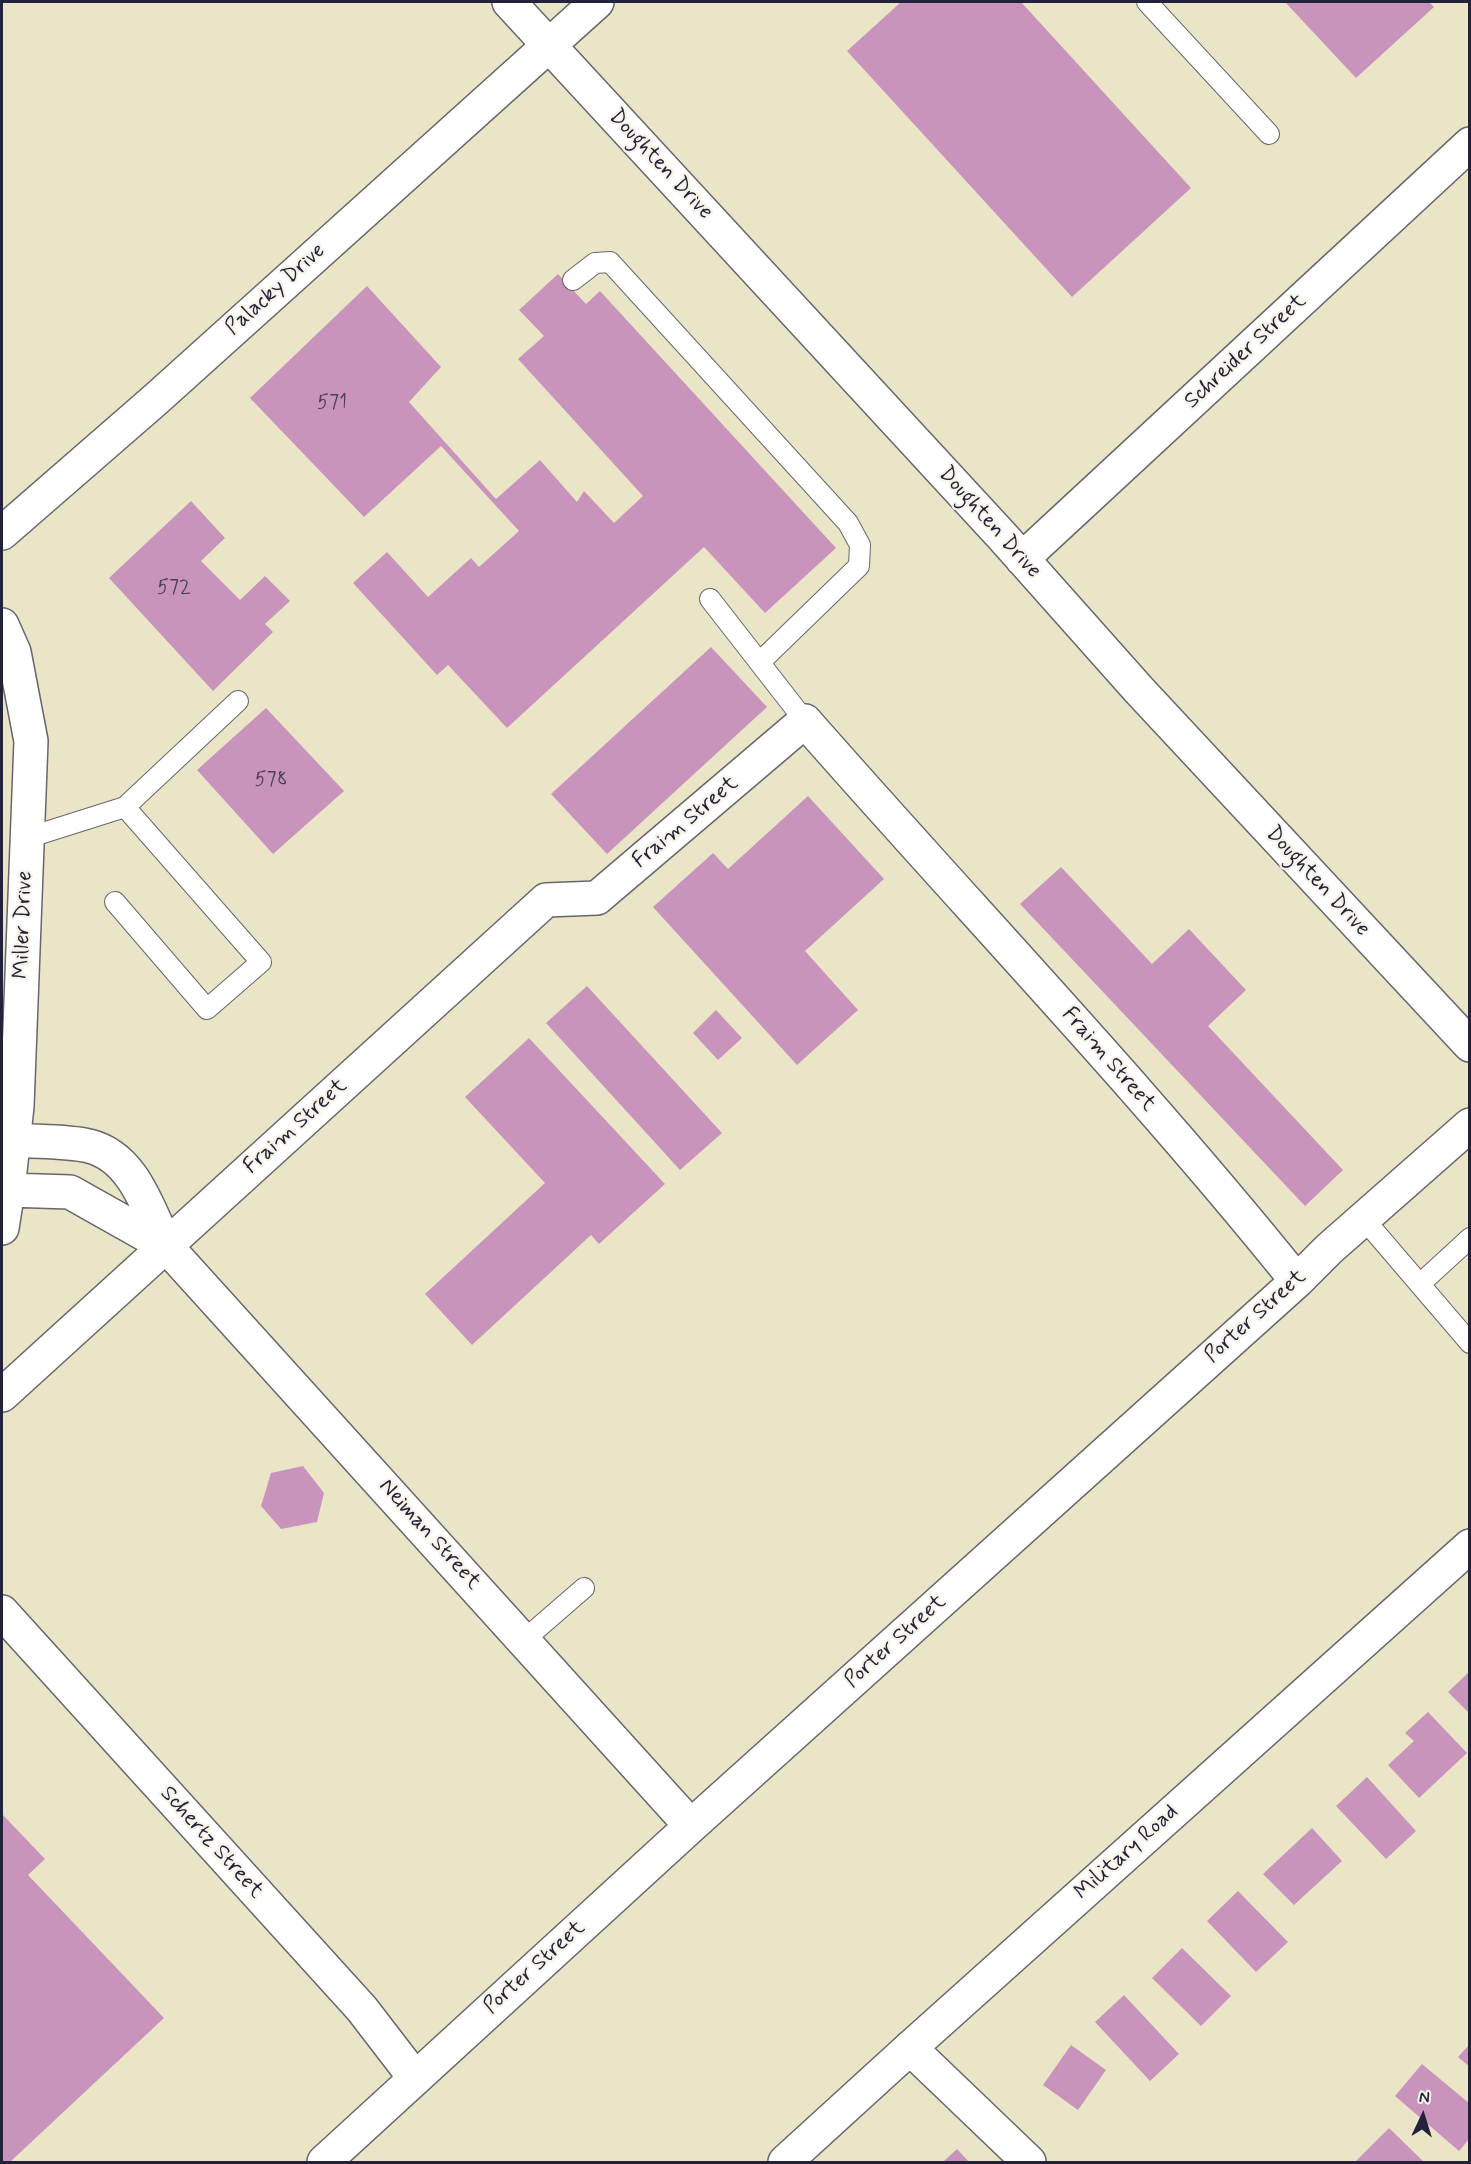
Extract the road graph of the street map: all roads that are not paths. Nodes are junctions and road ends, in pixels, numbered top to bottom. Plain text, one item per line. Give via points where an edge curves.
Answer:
1 (509, 2) edge
2 (597, 2) edge
3 (1147, 2) edge
4 (549, 45) junction
5 (1269, 134) dead end
6 (1470, 144) edge
7 (573, 280) dead end
8 (2, 533) edge
9 (1022, 559) junction
10 (710, 599) dead end
11 (2, 625) edge
12 (760, 662) junction
13 (238, 701) dead end
14 (805, 721) junction
15 (125, 807) junction
16 (27, 838) junction
17 (115, 902) dead end
18 (1470, 1045) edge
19 (1470, 1125) edge
20 (14, 1140) junction
21 (8, 1190) junction
22 (1363, 1218) junction
23 (2, 1228) edge
24 (1470, 1238) edge
25 (166, 1246) junction
26 (1297, 1281) junction
27 (1420, 1284) junction
28 (1470, 1343) edge
29 (2, 1395) edge
30 (1470, 1546) edge
31 (584, 1588) dead end
32 (2, 1612) edge
33 (524, 1640) junction
34 (691, 1826) junction
35 (910, 2048) junction
36 (415, 2078) junction
37 (324, 2163) edge
38 (785, 2163) edge
39 (1029, 2163) edge

1 - 4 street, Doughten Drive
2 - 4 street, Palacky Drive
3 - 5 lane
4 - 8 street, Palacky Drive
4 - 9 street, Doughten Drive
6 - 9 street, Schreider Street
7 - 12 lane via 595,263 610,262 848,523 860,545 859,566
9 - 18 street, Doughten Drive
10 - 12 lane
11 - 16 street, Miller Drive via 14,652 31,741
12 - 14 lane
13 - 15 lane
14 - 25 street, Fraim Street via 597,898 546,900
14 - 26 street, Fraim Street via 1065,1009
15 - 16 lane
15 - 17 lane via 261,963 207,1009
16 - 20 street, Miller Drive
19 - 22 street, Porter Street
20 - 21 street, Miller Drive
20 - 25 street, Neiman Street via 89,1146 111,1155 134,1178
21 - 23 street, Miller Drive
21 - 25 street, Neiman Street via 70,1192
22 - 26 street, Porter Street
22 - 27 lane
24 - 27 lane
25 - 29 street, Fraim Street
25 - 33 street, Neiman Street
26 - 34 street, Porter Street
27 - 28 lane
30 - 35 street, Military Road
31 - 33 lane
32 - 36 street, Schertz Street via 362,2009
33 - 34 street, Neiman Street
34 - 36 street, Porter Street
35 - 38 street, Military Road
35 - 39 street
36 - 37 street, Porter Street

